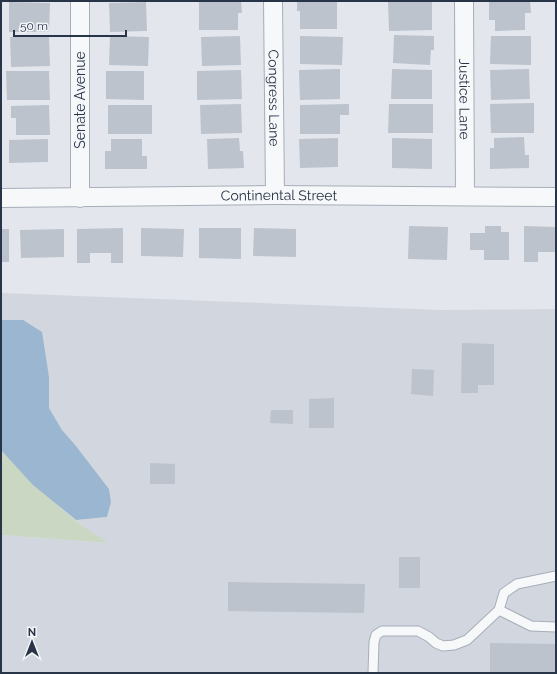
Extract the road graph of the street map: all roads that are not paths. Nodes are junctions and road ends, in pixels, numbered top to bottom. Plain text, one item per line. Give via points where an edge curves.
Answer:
1 (80, 1) edge
2 (273, 1) edge
3 (464, 1) edge
4 (275, 195) junction
5 (465, 196) junction
6 (556, 197) edge
7 (1, 198) edge
8 (80, 198) junction
9 (556, 576) edge
10 (499, 610) junction
11 (556, 627) edge
12 (373, 673) edge

1 - 8 street, Senate Avenue
2 - 4 street, Congress Lane
3 - 5 street, Justice Lane
4 - 5 street, Continental Street
4 - 8 street, Continental Street
5 - 6 street, Continental Street
7 - 8 street, Continental Street
9 - 10 lane via 517,584 504,593
10 - 11 lane via 531,626
10 - 12 lane via 467,640 454,646 436,644 418,631 382,631 376,634

